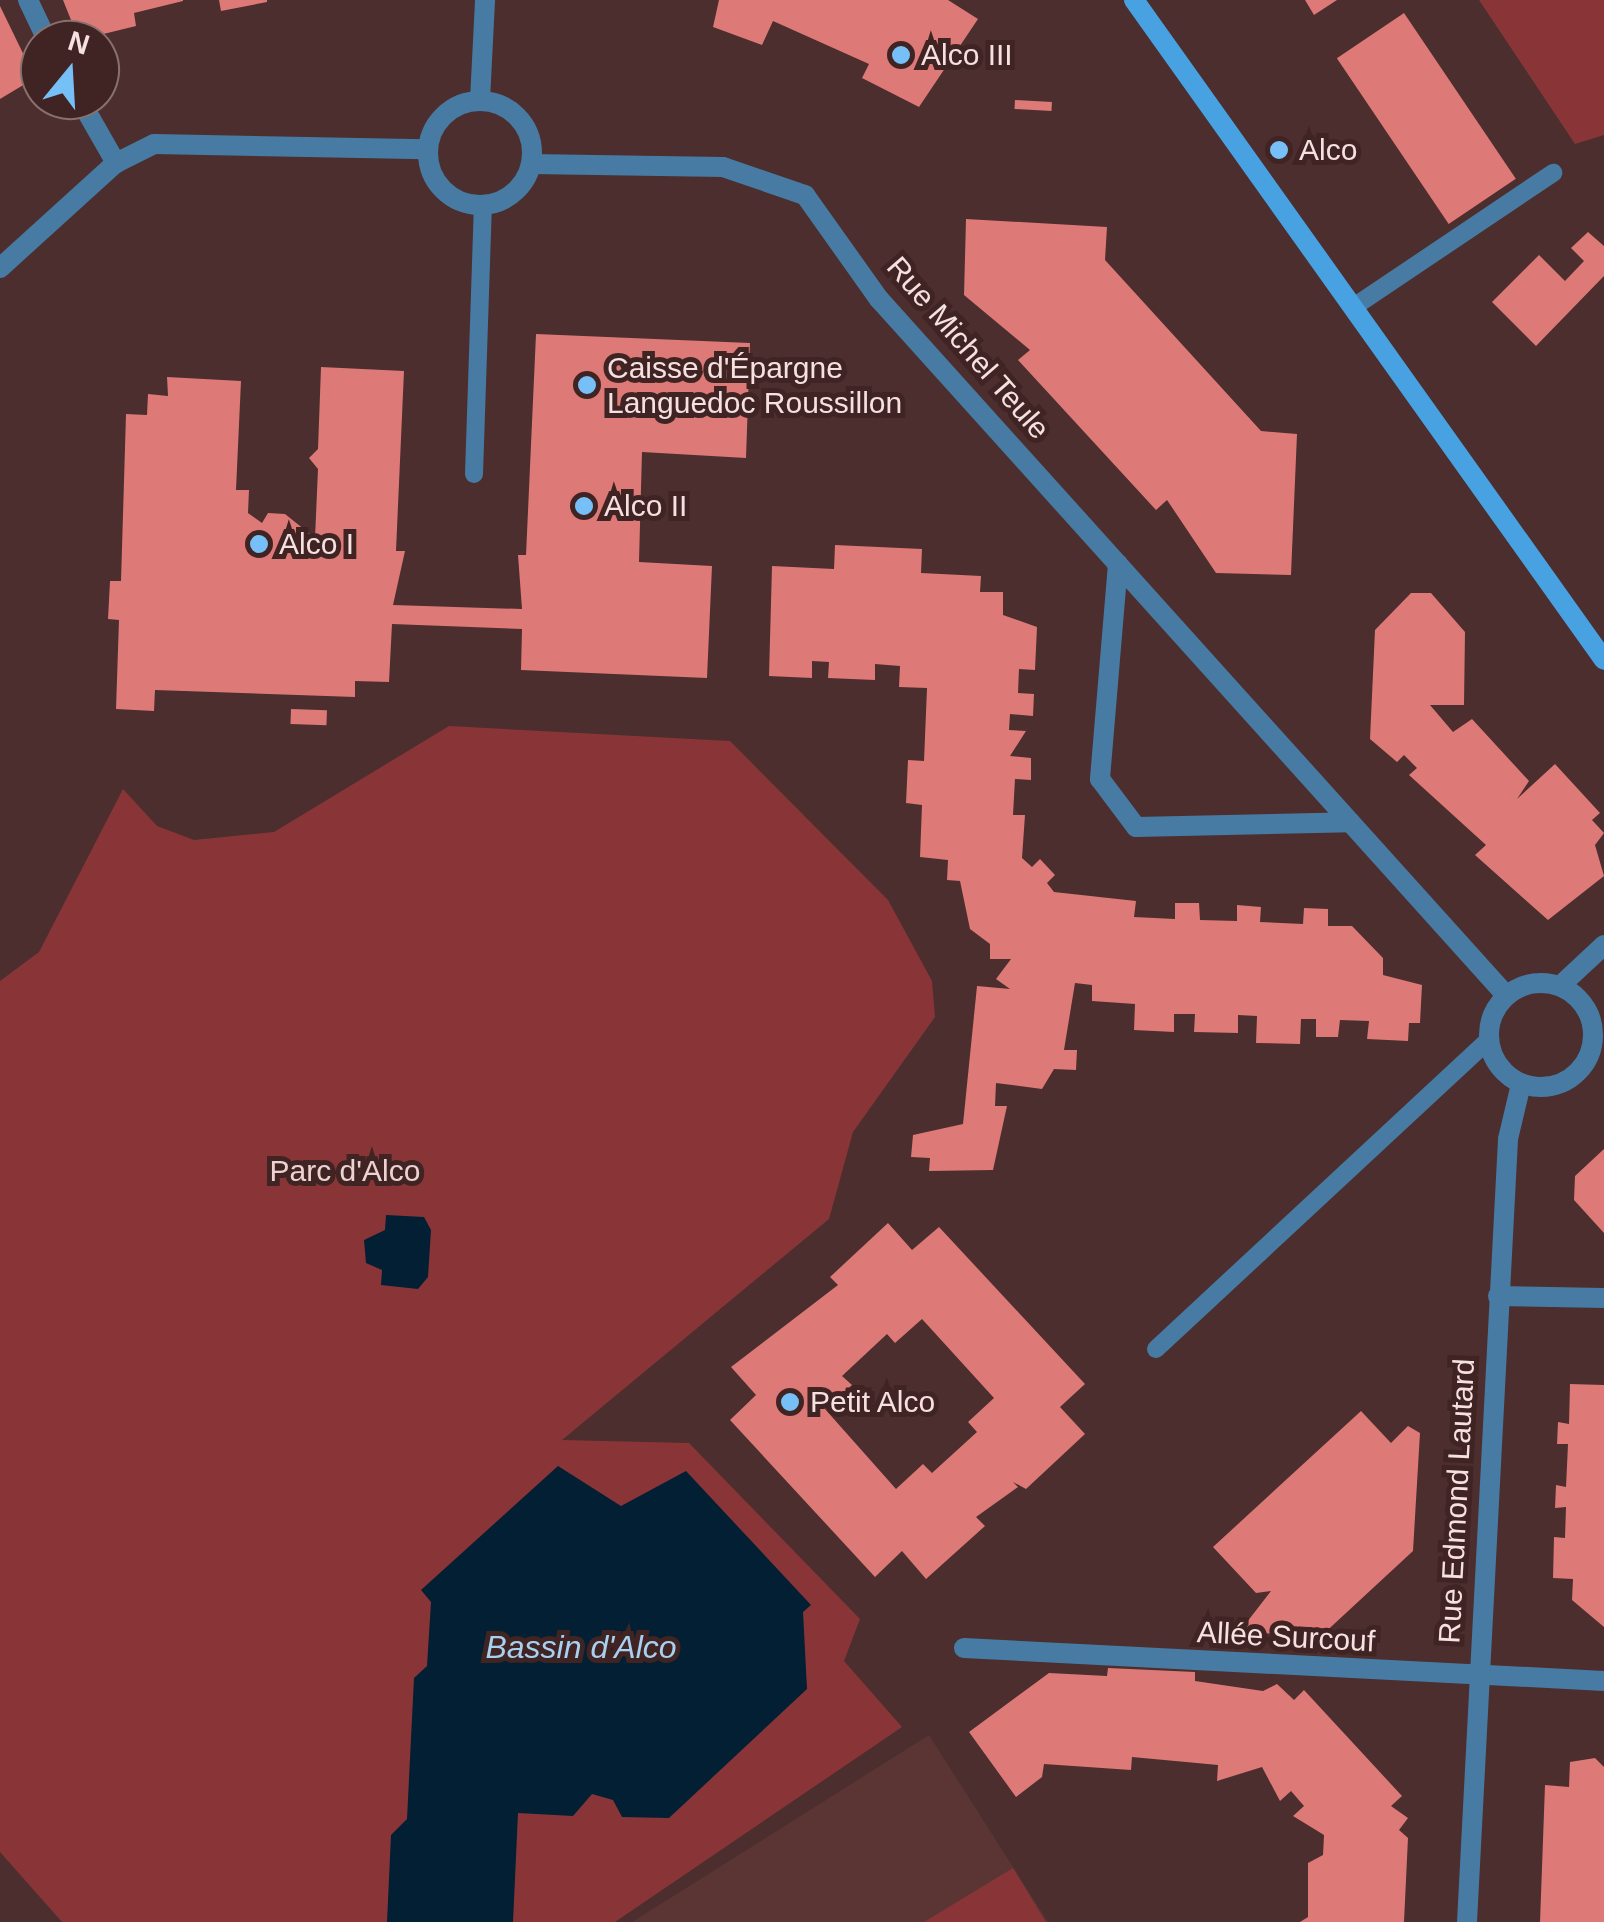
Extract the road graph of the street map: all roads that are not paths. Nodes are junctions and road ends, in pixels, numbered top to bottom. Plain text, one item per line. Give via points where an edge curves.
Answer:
1 (485, 0) edge
2 (1134, 0) edge
3 (480, 100) junction
4 (91, 120) edge
5 (425, 149) junction
6 (116, 163) junction
7 (531, 164) junction
8 (1552, 173) dead end
9 (483, 204) junction
10 (0, 268) edge
11 (1355, 306) junction
12 (474, 474) dead end
13 (1118, 564) junction
14 (1604, 660) edge
15 (1350, 822) junction
16 (1604, 945) edge
17 (1560, 986) junction
18 (1506, 995) junction
19 (1598, 1016) edge
20 (1488, 1041) junction
21 (1521, 1084) junction
22 (1498, 1296) junction
23 (1604, 1298) edge
24 (1156, 1348) dead end
25 (964, 1648) dead end
26 (1478, 1679) junction
27 (1604, 1681) edge
28 (1467, 1922) edge

1 - 3 street
2 - 11 street
3 - 5 street via 446,113
3 - 7 street via 520,120
4 - 6 street
5 - 6 street via 154,144
5 - 9 street via 441,188
6 - 10 street
7 - 9 street via 514,192
7 - 13 street, Rue Michel Teule via 723,167 805,196 879,299
8 - 11 lane
9 - 12 lane
11 - 14 street
13 - 15 street, Rue Michel Teule
13 - 15 street via 1100,778 1136,827
15 - 18 street, Rue Michel Teule
16 - 17 street
17 - 18 street via 1532,983
17 - 19 street
18 - 20 street
19 - 21 street via 1590,1054 1570,1080
20 - 21 street via 1499,1067
20 - 24 lane
21 - 22 street, Rue Edmond Lautard via 1508,1139
22 - 23 street
22 - 26 street, Rue Edmond Lautard
25 - 26 street, Allée Surcouf
26 - 27 street, Allée Surcouf
26 - 28 street, Rue Edmond Lautard

